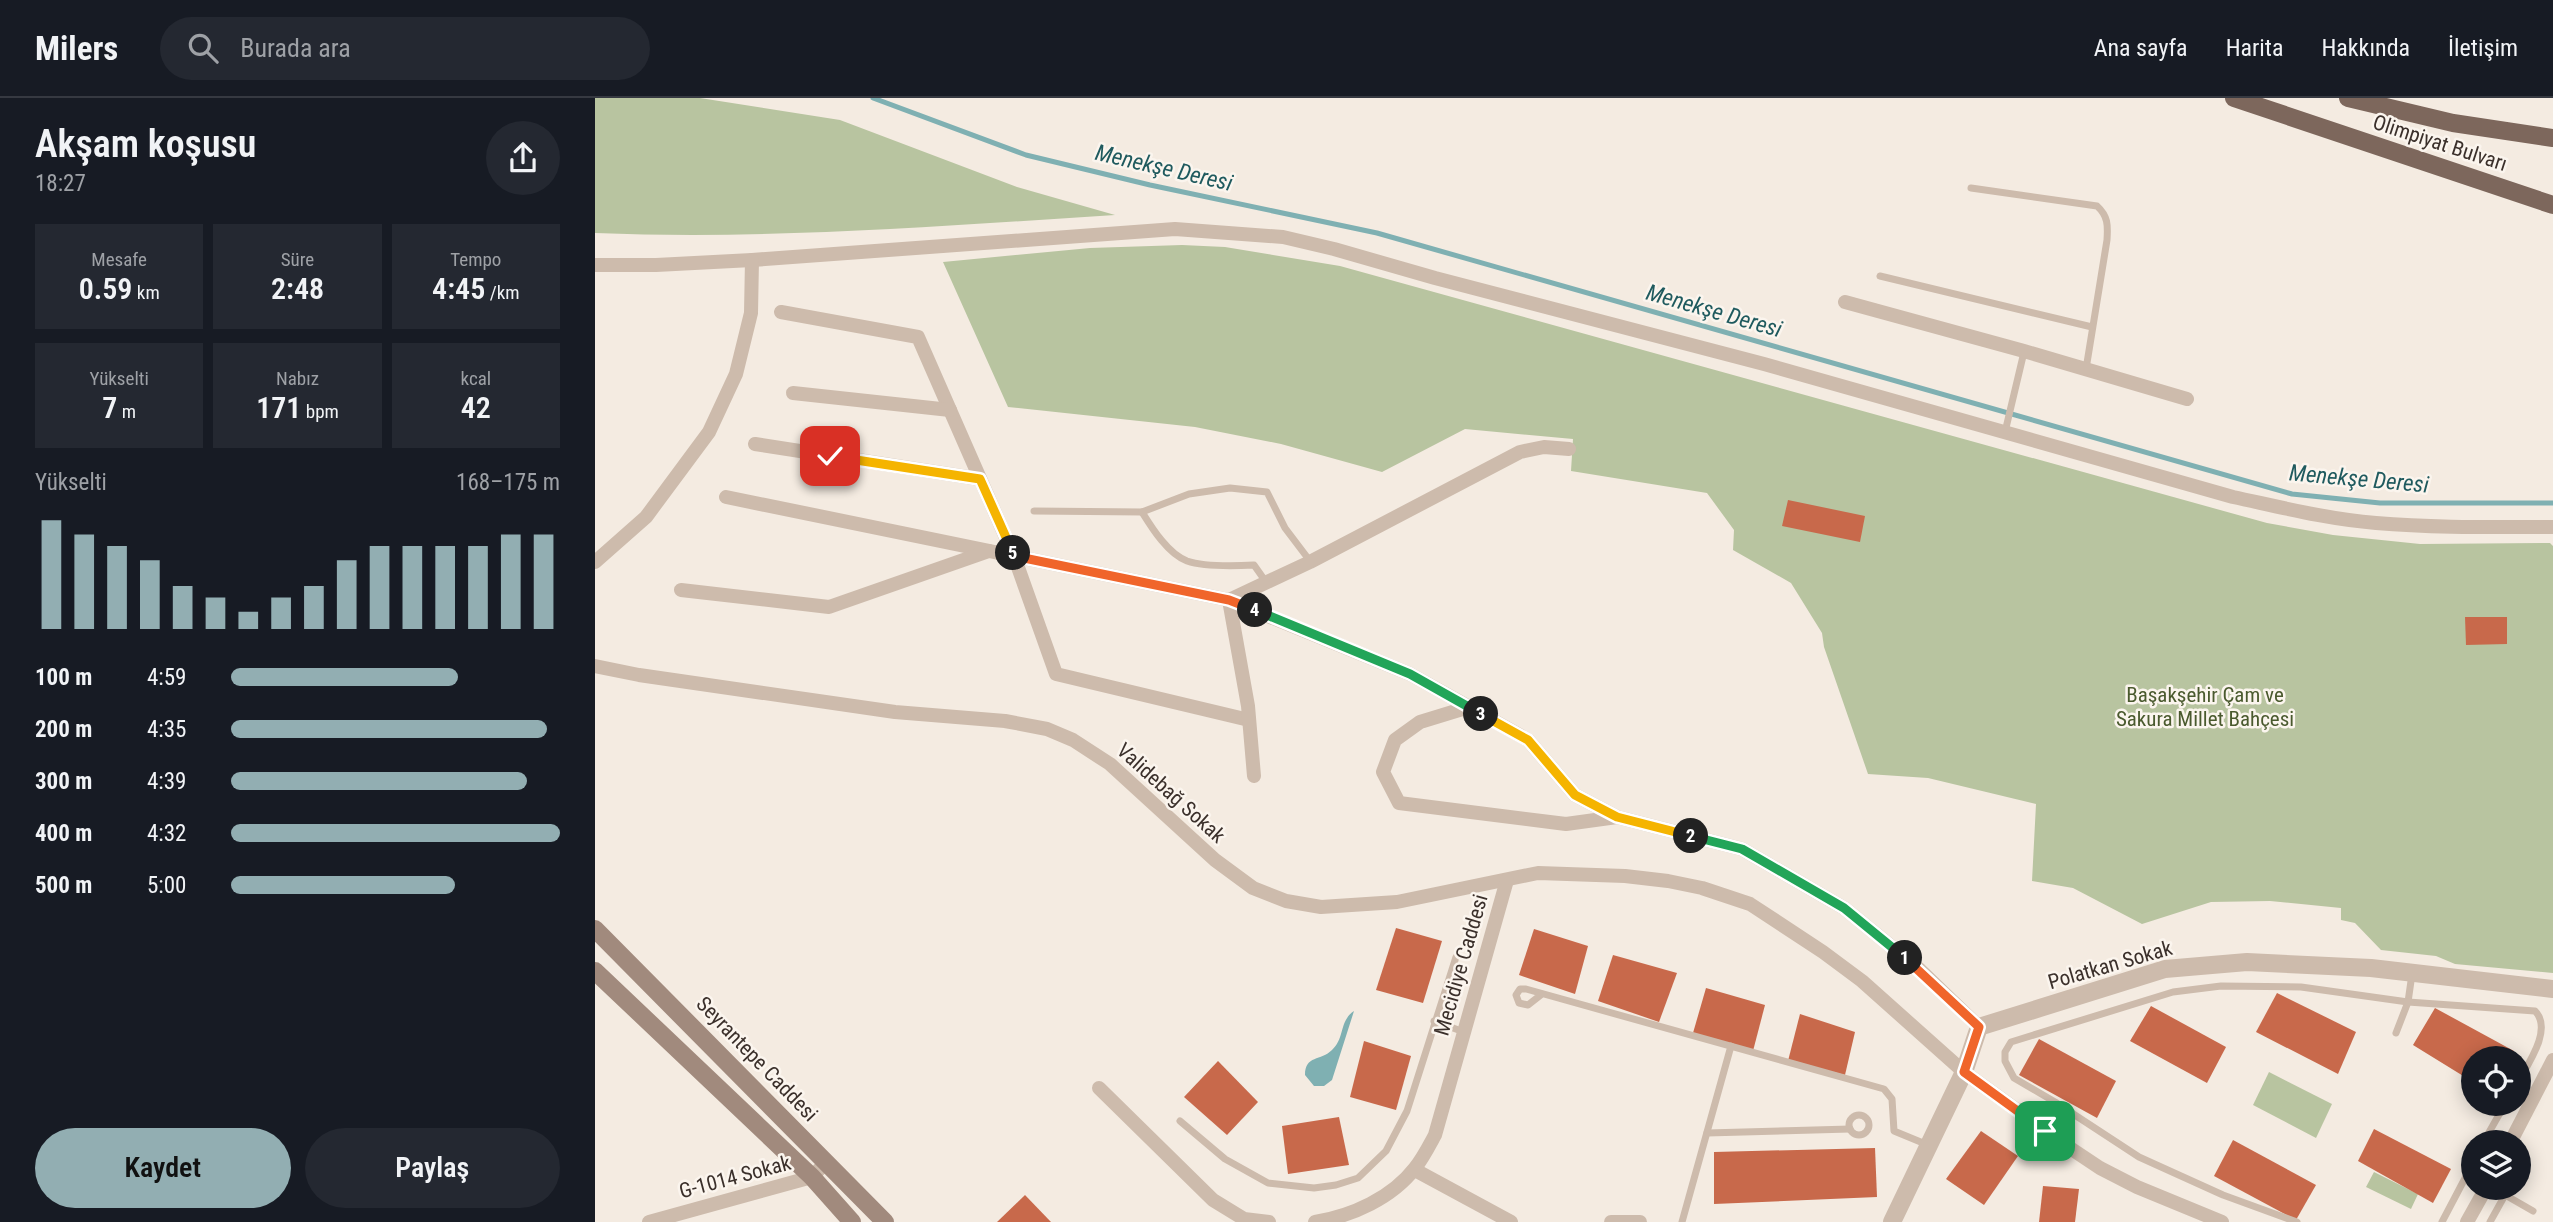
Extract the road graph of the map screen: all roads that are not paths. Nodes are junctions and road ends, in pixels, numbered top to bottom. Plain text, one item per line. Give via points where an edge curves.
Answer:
1 (2234, 98) edge
2 (2348, 98) edge
3 (2553, 138) edge
4 (1971, 188) dead end
5 (2553, 205) edge
6 (752, 260) junction
7 (595, 265) edge
8 (1880, 276) dead end
9 (1845, 302) dead end
10 (781, 312) dead end
11 (2092, 327) junction
12 (2024, 351) junction
13 (2086, 369) junction
14 (793, 393) dead end
15 (2187, 399) dead end
16 (950, 410) junction
17 (2004, 433) junction
18 (755, 444) dead end
19 (1569, 449) dead end
20 (980, 479) junction
21 (726, 497) dead end
22 (1034, 511) dead end
23 (1142, 512) junction
24 (2553, 527) edge
25 (990, 551) junction
26 (1014, 556) junction
27 (595, 562) edge
28 (1310, 562) junction
29 (1266, 582) junction
30 (681, 590) dead end
31 (1229, 600) junction
32 (595, 666) edge
33 (1469, 707) junction
34 (1249, 720) junction
35 (1254, 776) dead end
36 (1617, 817) junction
37 (1507, 880) junction
38 (595, 929) edge
39 (1455, 957) dead end
40 (595, 971) edge
41 (2412, 973) junction
42 (2553, 989) edge
43 (1542, 994) dead end
44 (2409, 1002) junction
45 (1434, 1021) junction
46 (1979, 1027) junction
47 (1464, 1032) junction
48 (2396, 1033) dead end
49 (1731, 1046) junction
50 (2531, 1059) edge
51 (2553, 1060) edge
52 (1964, 1072) junction
53 (1099, 1088) dead end
54 (1180, 1121) dead end
55 (1850, 1129) dead end
56 (2516, 1130) edge
57 (1707, 1133) junction
58 (1929, 1145) junction
59 (827, 1162) junction
60 (1415, 1170) junction
61 (811, 1177) junction
62 (2461, 1186) edge
63 (2479, 1200) edge
64 (2502, 1200) edge
65 (2514, 1200) edge
66 (2533, 1211) dead end
67 (1242, 1221) edge
68 (649, 1222) edge
69 (852, 1222) edge
70 (885, 1222) edge
71 (1269, 1222) edge
72 (1315, 1222) edge
73 (1511, 1222) edge
74 (1611, 1222) edge
75 (1640, 1222) edge
76 (1682, 1222) edge
77 (1892, 1222) edge
78 (2222, 1222) edge
79 (2297, 1222) edge
80 (2442, 1222) edge
81 (2467, 1222) edge
82 (2490, 1222) edge

1 - 5 main road, Olimpiyat Bulvarı
2 - 3 main road via 2453,124
4 - 11 lane via 2097,206 2104,213 2107,240
6 - 7 street
6 - 17 street via 1175,229 1283,237 1764,364
6 - 27 street via 751,313 736,374 709,432 646,517
8 - 11 lane
9 - 12 street
10 - 16 street via 918,337
11 - 13 lane
12 - 13 street
12 - 17 lane
13 - 15 street
14 - 16 street
16 - 20 street
17 - 24 street via 2233,497 2309,513 2419,526
18 - 20 street
19 - 28 street via 1544,447 1520,452
20 - 26 street
21 - 25 street
22 - 23 lane
23 - 28 lane via 1189,494 1230,488 1267,492 1285,528
23 - 29 lane via 1157,537 1185,561 1254,565
25 - 26 street
25 - 30 street via 829,607
26 - 31 street
26 - 34 street via 1056,674
28 - 29 street
29 - 31 street
31 - 33 street via 1410,674
31 - 34 street
32 - 37 street, Validebağ Sokak via 895,712 1047,729 1110,764 1215,860 1253,888 1286,901 1321,907 1397,902
33 - 36 street via 1528,740 1575,795
33 - 36 street via 1420,722 1395,740 1383,772 1399,803 1566,824
34 - 35 street
36 - 46 street via 1754,855 1844,908 1920,970
37 - 47 street, Mecidiye Caddesi
37 - 52 street, Mecidiye Caddesi via 1538,873 1668,881 1750,904 1862,981
38 - 59 main road, Seyrantepe Caddesi
39 - 45 lane
40 - 61 main road
41 - 42 street, Polatkan Sokak
41 - 44 lane
41 - 46 street, Polatkan Sokak via 2248,962 2165,969
43 - 49 lane
44 - 48 lane
44 - 50 lane via 2535,1011 2544,1027
44 - 79 lane via 2301,987 2209,987 2172,992 2011,1042 2005,1052 2014,1079 2139,1157
45 - 47 lane
45 - 54 lane via 1407,1111 1386,1151 1358,1178 1314,1188 1268,1183 1225,1158
46 - 52 street
47 - 60 street, Mecidiye Caddesi via 1435,1135
49 - 57 lane
49 - 58 lane via 1884,1089 1892,1100 1894,1131
51 - 56 street
52 - 58 street
52 - 78 street, Mecidiye Caddesi via 2100,1168
53 - 67 street via 1213,1200
55 - 57 lane
57 - 76 lane
58 - 77 street
59 - 61 street, G-1014 Sokak
59 - 70 main road, Seyrantepe Caddesi
60 - 72 street, Mecidiye Caddesi via 1361,1209
60 - 73 street
61 - 68 street, G-1014 Sokak
61 - 69 main road
62 - 80 lane
63 - 81 street
64 - 82 lane
65 - 66 lane
67 - 71 street
74 - 75 street

